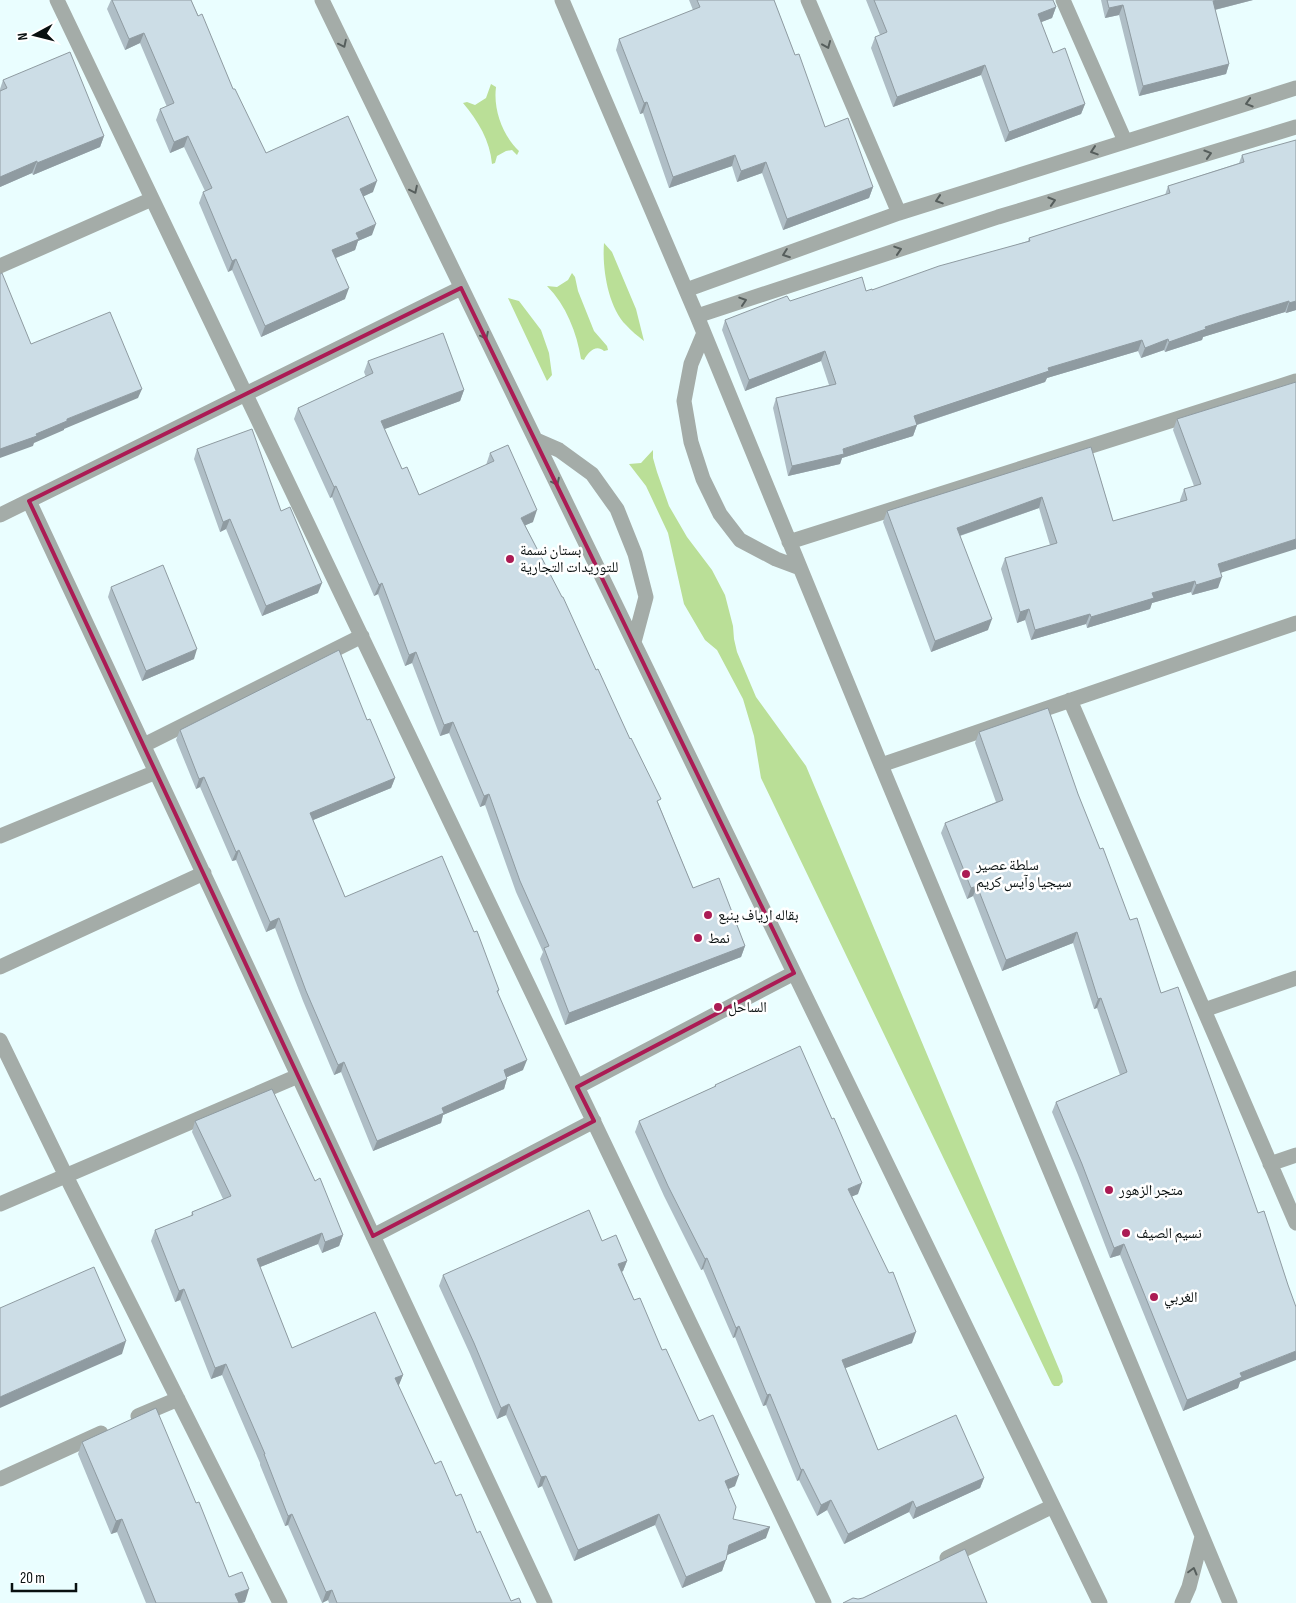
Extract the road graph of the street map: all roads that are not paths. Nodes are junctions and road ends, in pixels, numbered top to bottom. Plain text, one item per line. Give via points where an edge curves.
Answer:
1 (57, 0) edge
2 (322, 0) edge
3 (562, 0) edge
4 (808, 0) edge
5 (1063, 0) edge
6 (1296, 88) edge
7 (1296, 127) edge
8 (1125, 141) junction
9 (152, 199) junction
10 (899, 213) junction
11 (0, 266) edge
12 (461, 288) junction
13 (686, 290) junction
14 (697, 316) junction
15 (704, 333) junction
16 (1296, 381) edge
17 (246, 394) junction
18 (536, 440) junction
19 (29, 501) junction
20 (0, 515) edge
21 (789, 542) junction
22 (800, 568) junction
23 (1296, 623) edge
24 (362, 636) junction
25 (634, 642) junction
26 (1070, 700) junction
27 (144, 745) junction
28 (881, 765) junction
29 (156, 772) junction
30 (0, 836) edge
31 (204, 873) junction
32 (0, 967) edge
33 (794, 973) junction
34 (1296, 978) edge
35 (1204, 1010) junction
36 (0, 1040) edge
37 (298, 1076) junction
38 (577, 1087) junction
39 (594, 1121) junction
40 (1296, 1155) edge
41 (1270, 1164) junction
42 (66, 1176) junction
43 (0, 1204) edge
44 (1296, 1223) edge
45 (373, 1236) junction
46 (178, 1399) junction
47 (0, 1479) edge
48 (1054, 1506) junction
49 (1202, 1537) junction
50 (932, 1565) edge
51 (280, 1603) edge
52 (545, 1603) edge
53 (824, 1603) edge
54 (1100, 1603) edge
55 (1182, 1603) edge
56 (1230, 1603) edge

1 - 9 street
2 -> 12 street
3 - 13 street
4 -> 10 street
5 - 8 street
6 -> 8 street
14 -> 7 street via 998,218
8 -> 10 street
9 - 11 street
9 - 17 street
10 -> 13 street
12 - 17 street
12 -> 18 street
13 - 14 street
14 - 15 street
15 - 21 street
15 - 22 street via 691,364 684,401 691,442 703,480 720,514 740,540
16 - 21 street
17 - 19 street
17 - 24 street
18 -> 25 street
18 - 25 street via 559,450 592,474 617,509 635,554 646,598
19 - 20 street
19 - 27 street
21 - 22 street
22 - 28 street
23 - 26 street
24 - 27 street
24 - 38 street
25 - 33 street
26 - 28 street
26 - 35 street
27 - 29 street
28 - 49 street
29 - 30 street
29 - 31 street
31 - 32 street
31 - 37 street
33 - 38 street
33 - 48 street
34 - 35 street
35 - 41 street
36 - 42 street
37 - 42 street
37 - 45 street
38 - 39 street
39 - 45 street
39 - 53 street
40 - 41 street
41 - 44 street
42 - 43 street
42 - 46 street
45 - 52 street
46 - 47 street
46 - 51 street
48 - 50 street
48 - 54 street
55 -> 49 street
49 - 56 street

